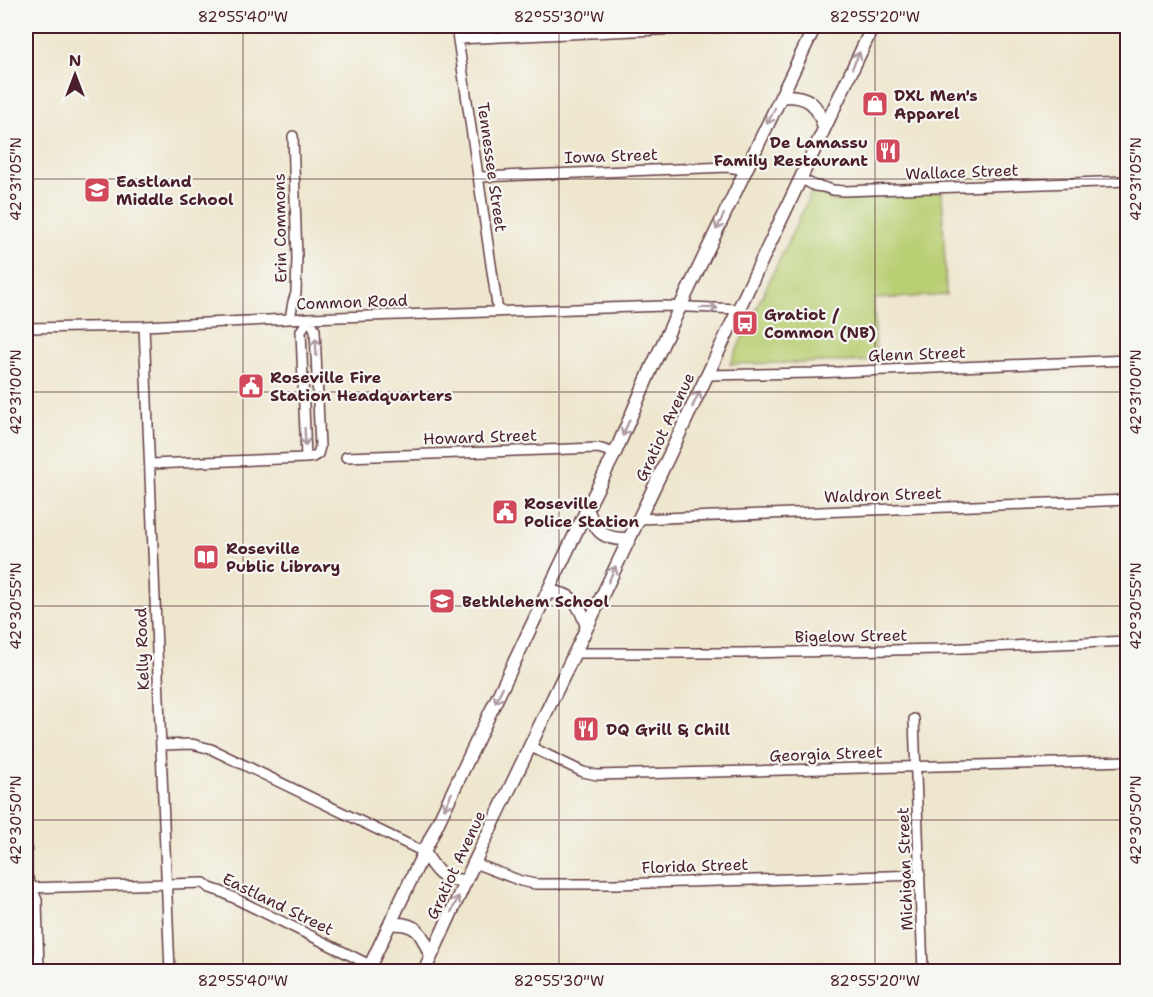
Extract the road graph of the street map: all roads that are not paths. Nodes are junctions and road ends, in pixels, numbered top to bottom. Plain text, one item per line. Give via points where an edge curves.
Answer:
1 (456, 26) edge
2 (747, 26) edge
3 (811, 26) edge
4 (873, 26) edge
5 (458, 39) junction
6 (781, 96) junction
7 (824, 128) junction
8 (293, 136) dead end
9 (746, 170) junction
10 (478, 177) junction
11 (800, 178) junction
12 (1128, 181) edge
13 (680, 307) junction
14 (739, 309) junction
15 (498, 312) junction
16 (309, 318) junction
17 (290, 319) junction
18 (144, 326) junction
19 (26, 328) edge
20 (1128, 360) edge
21 (708, 375) junction
22 (615, 453) junction
23 (346, 457) dead end
24 (306, 458) junction
25 (150, 464) junction
26 (1128, 500) edge
27 (587, 509) junction
28 (639, 519) junction
29 (629, 539) junction
30 (548, 592) junction
31 (587, 627) junction
32 (1128, 641) edge
33 (574, 653) junction
34 (915, 719) dead end
35 (161, 745) junction
36 (531, 747) junction
37 (1128, 761) edge
38 (917, 766) junction
39 (26, 833) edge
40 (424, 852) junction
41 (474, 863) junction
42 (920, 875) junction
43 (466, 881) junction
44 (167, 884) junction
45 (29, 888) edge
46 (390, 924) junction
47 (428, 967) edge
48 (369, 968) edge
49 (39, 972) edge
50 (170, 972) edge
51 (923, 972) edge

1 - 5 street, Tennessee Street
2 - 5 street
3 - 6 main road, Gratiot Avenue
7 -> 4 main road, Gratiot Avenue
5 - 10 street, Tennessee Street
6 - 7 main road via 810,100
6 -> 9 main road, Gratiot Avenue
7 - 11 main road, Gratiot Avenue
8 - 17 street, Erin Commons via 297,258
9 - 10 street, Iowa Street via 728,167
9 -> 13 main road, Gratiot Avenue
10 - 15 street, Tennessee Street
11 - 12 street, Wallace Street via 815,186 844,191
11 - 14 main road, Gratiot Avenue
13 -> 14 street, Common Road
13 - 15 street, Common Road
13 -> 22 main road, Gratiot Avenue
14 - 21 main road, Gratiot Avenue
15 - 16 street, Common Road
16 - 17 street, Common Road
16 -> 24 street via 301,331
24 -> 16 street via 318,454 320,447 315,330
17 - 18 street, Common Road
18 - 19 street, Common Road
18 - 25 street, Kelly Road
20 - 21 street, Glenn Street
28 -> 21 main road, Gratiot Avenue
22 - 23 street, Howard Street via 598,448
22 - 27 main road, Gratiot Avenue
24 - 25 street
25 - 35 street, Kelly Road
26 - 28 street, Waldron Street
27 - 29 main road via 603,535
27 - 30 main road, Gratiot Avenue
28 - 29 main road, Gratiot Avenue
31 -> 29 main road, Gratiot Avenue
30 - 31 main road via 573,599
30 -> 40 main road, Gratiot Avenue
31 - 33 main road, Gratiot Avenue
32 - 33 street, Bigelow Street via 942,650
33 - 36 main road, Gratiot Avenue
34 - 38 street, Michigan Street
35 - 40 street via 192,744 212,749
35 - 44 street, Kelly Road
36 - 38 street, Georgia Street via 597,775
36 - 41 main road, Gratiot Avenue
37 - 38 street, Georgia Street
38 - 42 street, Michigan Street
39 - 45 street
40 - 43 main road via 443,877
40 - 46 main road, Gratiot Avenue
41 - 42 street, Florida Street via 535,884
41 - 43 main road, Gratiot Avenue
42 - 51 street, Michigan Street
47 -> 43 main road, Gratiot Avenue
44 - 45 street, Eastland Street
44 - 48 street, Eastland Street via 204,883
44 - 50 street, Kelly Road
45 - 49 street via 37,900
46 - 47 main road via 413,927 424,939
46 - 48 main road, Gratiot Avenue

